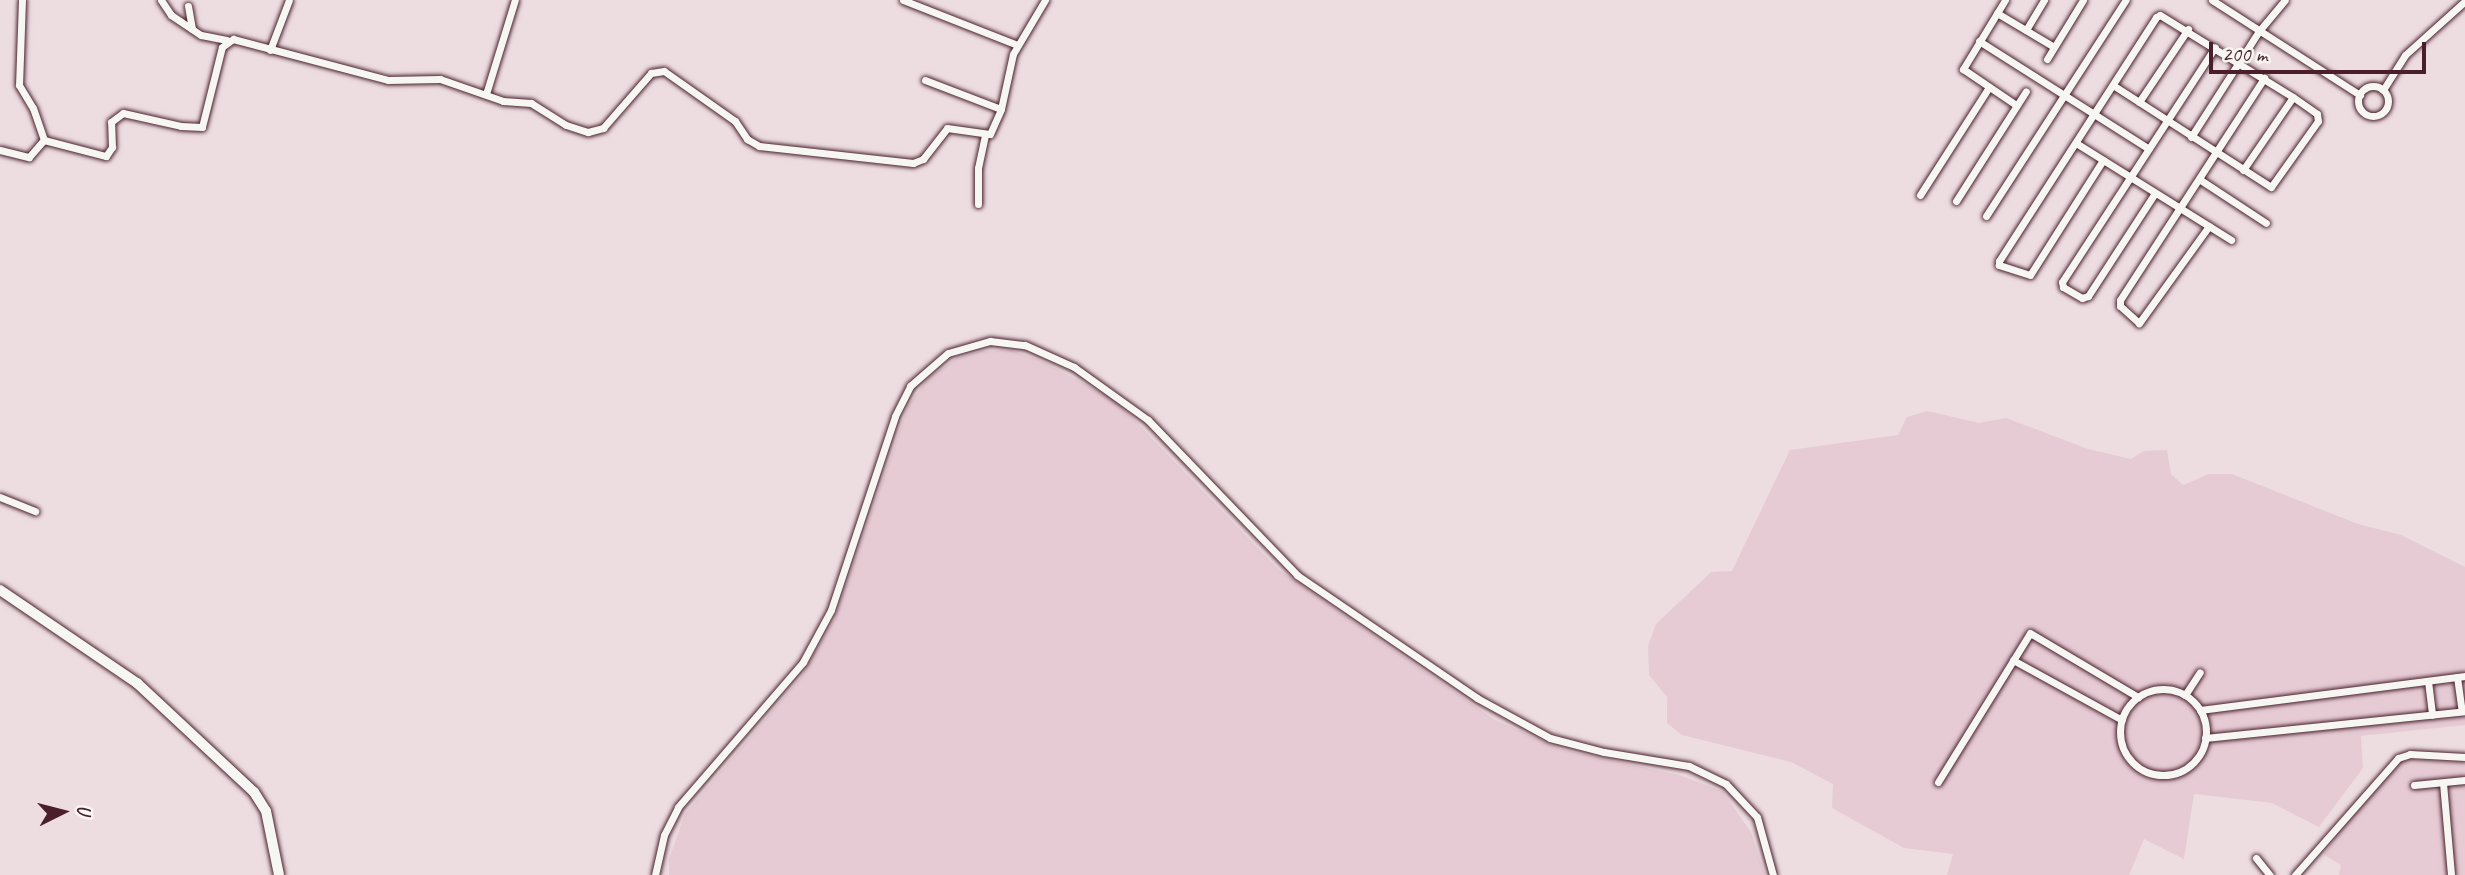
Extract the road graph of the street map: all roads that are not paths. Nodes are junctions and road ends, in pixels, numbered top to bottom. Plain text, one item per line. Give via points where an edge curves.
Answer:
1 (22, 0) edge
2 (161, 0) edge
3 (289, 0) edge
4 (515, 0) edge
5 (903, 0) edge
6 (1045, 0) edge
7 (2005, 0) edge
8 (2045, 0) edge
9 (2083, 0) edge
10 (2126, 0) edge
11 (2213, 0) edge
12 (2285, 0) edge
13 (2465, 1) edge
14 (188, 6) dead end
15 (1997, 13) junction
16 (2188, 29) junction
17 (193, 30) junction
18 (2026, 30) junction
19 (2259, 31) junction
20 (227, 40) junction
21 (1979, 41) junction
22 (1017, 45) junction
23 (2054, 47) junction
24 (2215, 47) junction
25 (270, 50) junction
26 (2047, 60) dead end
27 (2238, 63) junction
28 (2264, 78) junction
29 (925, 80) dead end
30 (2113, 85) junction
31 (1990, 87) junction
32 (2383, 90) junction
33 (2026, 91) dead end
34 (486, 94) junction
35 (2064, 95) junction
36 (2360, 95) junction
37 (2293, 97) junction
38 (2139, 102) junction
39 (2016, 105) junction
40 (1001, 109) junction
41 (2094, 114) junction
42 (2167, 120) junction
43 (985, 136) junction
44 (2191, 137) junction
45 (44, 140) junction
46 (2076, 143) junction
47 (2149, 149) junction
48 (0, 150) edge
49 (2216, 153) junction
50 (2103, 160) junction
51 (2244, 170) junction
52 (2131, 177) junction
53 (2199, 179) junction
54 (2155, 193) junction
55 (1920, 195) dead end
56 (1956, 201) dead end
57 (978, 204) dead end
58 (2180, 208) junction
59 (1986, 216) dead end
60 (2266, 223) dead end
61 (2209, 226) junction
62 (2231, 240) dead end
63 (0, 497) edge
64 (35, 511) dead end
65 (0, 590) edge
66 (2013, 660) junction
67 (2200, 672) dead end
68 (2461, 677) edge
69 (2428, 681) junction
70 (2185, 695) junction
71 (2138, 697) junction
72 (2200, 710) junction
73 (2463, 711) edge
74 (2432, 715) junction
75 (2122, 720) junction
76 (2205, 738) junction
77 (2465, 757) edge
78 (2465, 780) edge
79 (1938, 782) dead end
80 (2444, 783) junction
81 (2414, 785) dead end
82 (2256, 858) dead end
83 (279, 875) edge
84 (654, 875) edge
85 (1773, 875) edge
86 (2270, 875) edge
87 (2295, 875) edge
88 (2451, 875) edge

1 - 45 street via 19,85
2 - 17 street via 171,15
3 - 25 street
4 - 34 street
5 - 22 street
6 - 22 street
7 - 15 street
8 - 18 street
9 - 23 street
10 - 35 street
11 - 19 street
12 - 19 street
13 - 32 street via 2414,46
14 - 17 street
15 - 18 street
15 - 21 street
16 - 24 street
16 - 30 street via 2160,15
16 - 38 street
17 - 20 street
18 - 23 street
19 - 27 street
19 - 36 street
20 - 25 street
20 - 45 street via 202,127 116,114 111,122 110,152 103,157
21 - 31 street via 1963,69
21 - 35 street
22 - 40 street
23 - 26 street
24 - 27 street
24 - 42 street
25 - 34 street via 399,82 440,79
27 - 28 street
27 - 44 street
28 - 37 street
28 - 49 street
29 - 40 street
30 - 38 street
30 - 41 street
31 - 39 street
31 - 55 street
32 - 36 street via 2372,86
32 - 36 street via 2388,104 2375,117 2361,110
33 - 39 street
34 - 43 street via 503,102 531,103 566,125 595,131 657,70 709,101 740,126 750,143 774,150 913,163 923,159 947,128 962,127
35 - 41 street
35 - 59 street
37 - 51 street
37 - 51 street via 2318,117 2273,187
38 - 42 street
39 - 56 street
40 - 43 street
41 - 46 street
41 - 47 street
42 - 44 street
42 - 47 street
43 - 57 street via 978,168
44 - 49 street
45 - 48 street via 29,157
46 - 50 street
46 - 50 street via 1999,261 2030,275
47 - 52 street
49 - 51 street
49 - 53 street
50 - 52 street
52 - 54 street
52 - 54 street via 2062,282 2063,288 2082,298 2088,296
53 - 58 street
53 - 60 street
54 - 58 street
58 - 61 street
58 - 61 street via 2120,300 2130,315 2143,322
61 - 62 street
63 - 64 street
65 - 83 street via 137,683 254,792 266,810
66 - 71 street via 2033,633
66 - 75 street
66 - 79 street
67 - 70 street
68 - 69 street
68 - 73 street
69 - 72 street
69 - 74 street
70 - 71 street via 2158,689
70 - 72 street
71 - 75 street
72 - 76 street
73 - 74 street
74 - 76 street
75 - 76 street via 2120,734 2126,754 2154,774 2188,767
77 - 87 street via 2410,754 2398,758
78 - 80 street
80 - 81 street
80 - 88 street
82 - 86 street
84 - 85 street via 664,835 678,807 803,662 831,610 895,415 910,386 948,353 990,341 1025,345 1074,367 1148,419 1297,575 1477,698 1550,738 1689,765 1726,784 1757,817

